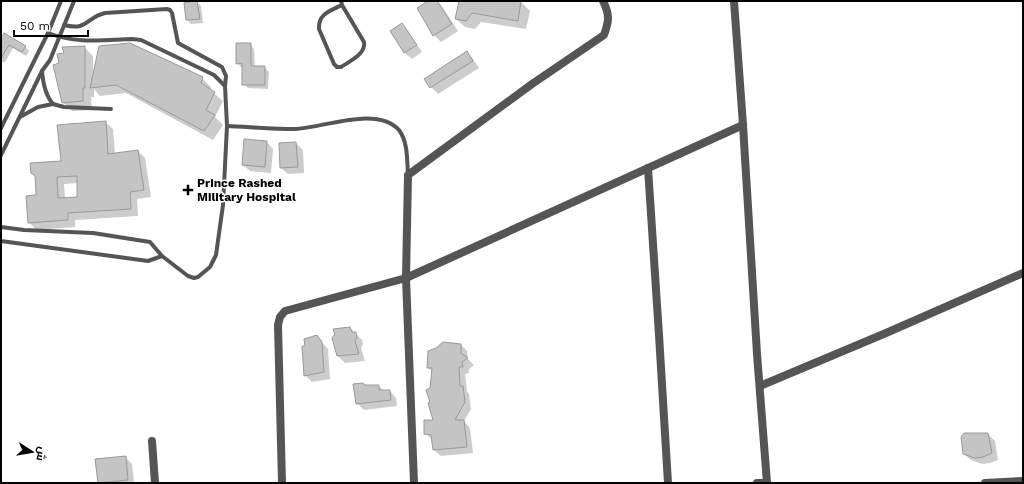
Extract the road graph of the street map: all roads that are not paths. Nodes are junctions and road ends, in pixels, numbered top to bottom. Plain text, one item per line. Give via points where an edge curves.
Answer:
1 (61, 1) edge
2 (74, 1) edge
3 (604, 1) edge
4 (734, 1) edge
5 (341, 3) edge
6 (64, 25) junction
7 (48, 34) junction
8 (59, 38) junction
9 (42, 71) junction
10 (224, 86) junction
11 (53, 104) junction
12 (110, 109) dead end
13 (20, 117) junction
14 (2, 122) edge
15 (743, 125) junction
16 (227, 126) junction
17 (1, 128) edge
18 (1, 155) edge
19 (648, 168) junction
20 (408, 175) junction
21 (1, 227) edge
22 (1, 241) edge
23 (162, 256) junction
24 (1023, 273) edge
25 (406, 278) junction
26 (760, 386) junction
27 (152, 441) dead end
28 (1023, 481) edge
29 (155, 483) edge
30 (282, 483) edge
31 (414, 483) edge
32 (668, 483) edge
33 (757, 483) edge
34 (767, 483) edge
35 (985, 483) edge

1 - 7 lane
2 - 6 lane
3 - 20 street via 609,12 604,35
4 - 15 street
5 - 5 lane via 322,16 319,23 319,29 337,67 341,67 365,47
6 - 8 lane
6 - 10 lane via 79,27 96,15 105,13 170,10 178,43 222,67 226,76
7 - 8 lane
7 - 14 lane
8 - 9 lane via 50,60
8 - 10 lane via 76,41 140,40 214,75
9 - 11 lane via 45,88
9 - 13 lane
10 - 16 lane
11 - 12 lane via 64,107
11 - 13 lane via 38,107
13 - 18 lane
14 - 17 lane
15 - 19 street
15 - 26 street
16 - 20 lane via 296,129 362,118 378,119 390,123 399,131 406,144
16 - 23 lane via 223,205 216,255 210,267 194,278
19 - 25 street
19 - 32 street
20 - 25 street
21 - 23 lane via 93,233 150,242
22 - 23 lane via 148,261
24 - 26 street
25 - 30 street via 285,311 280,317 278,324
25 - 31 street
26 - 34 street
27 - 29 street
28 - 35 street
33 - 34 street

